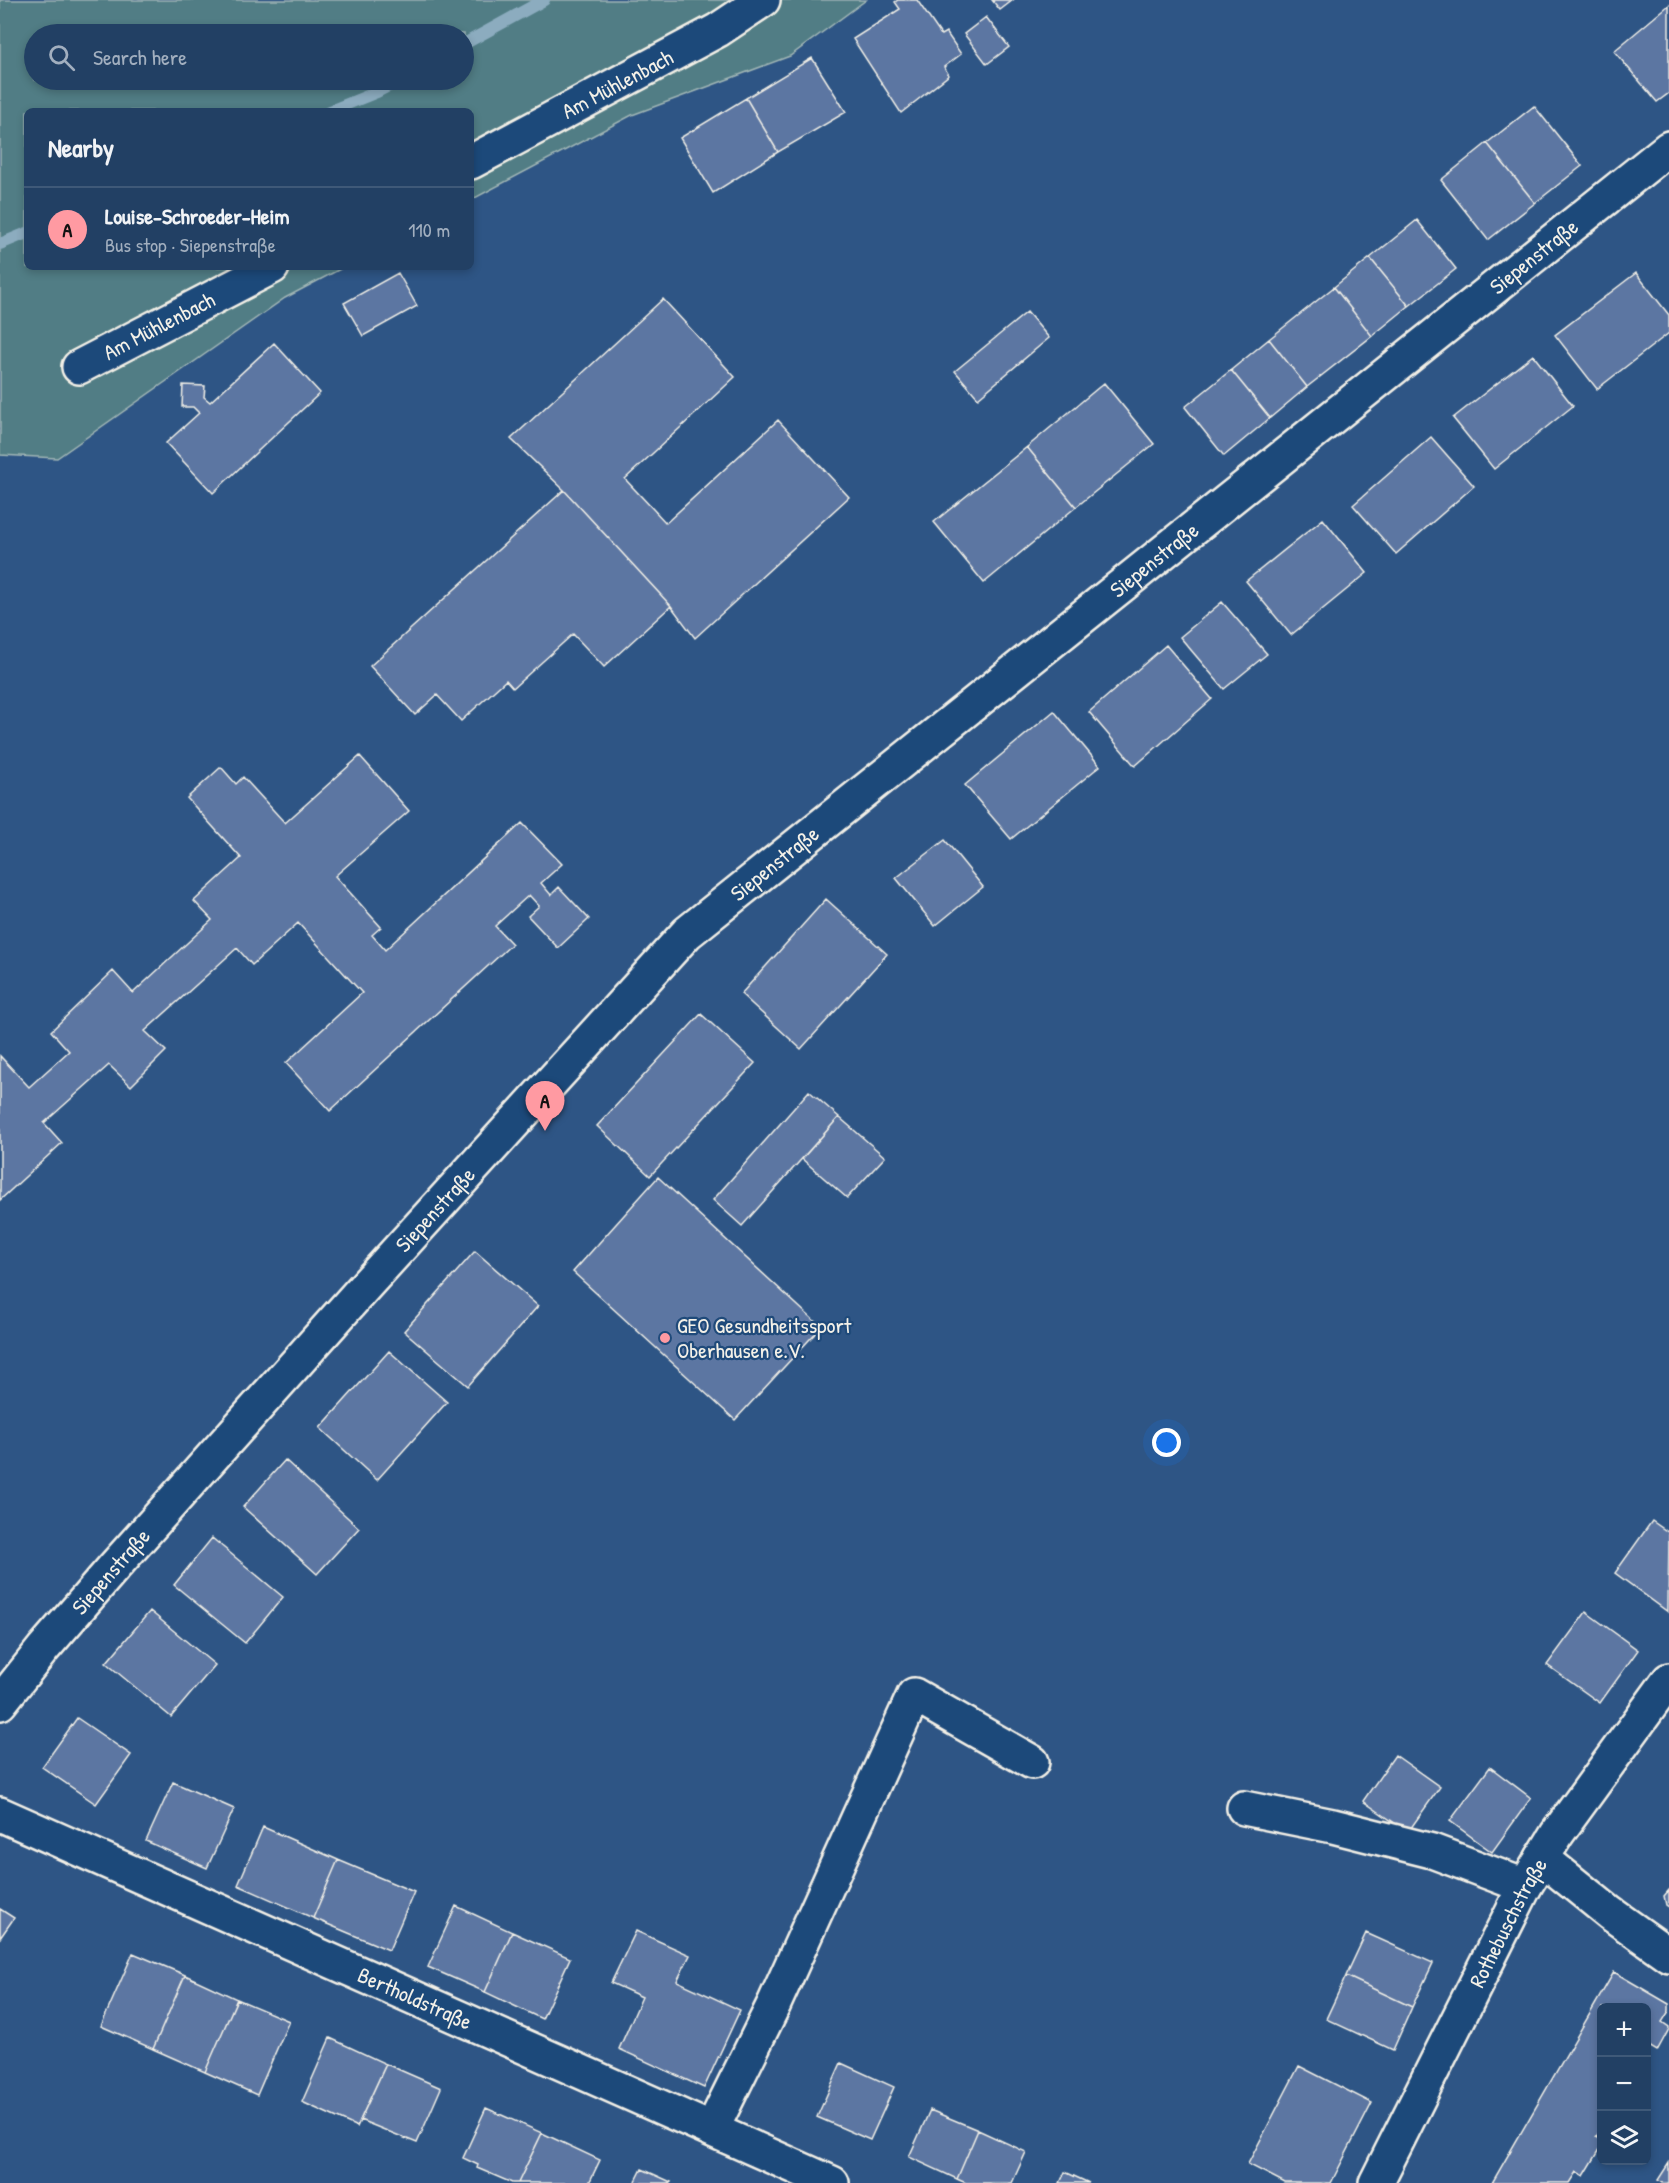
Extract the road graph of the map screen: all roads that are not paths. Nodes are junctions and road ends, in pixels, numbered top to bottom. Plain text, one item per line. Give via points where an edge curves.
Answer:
1 (763, 0) edge
2 (1669, 148) edge
3 (474, 160) edge
4 (266, 270) edge
5 (79, 368) dead end
6 (1669, 1680) edge
7 (0, 1703) edge
8 (1032, 1762) dead end
9 (1244, 1808) dead end
10 (0, 1814) edge
11 (1542, 1858) junction
12 (1525, 1886) junction
13 (1669, 1954) edge
14 (712, 2129) junction
15 (1387, 2179) edge
16 (832, 2183) edge

1 - 3 street, Am Mühlenbach via 718,30
2 - 7 street, Siepenstraße via 687,933 352,1301 43,1649
4 - 5 street, Am Mühlenbach
6 - 11 street, Rothebuschstraße
8 - 14 street via 914,1695 774,2004
9 - 12 street via 1432,1851
10 - 14 street, Bertholdstraße
11 - 12 street, Rothebuschstraße
11 - 13 street
12 - 15 street, Rothebuschstraße
14 - 16 street, Bertholdstraße

